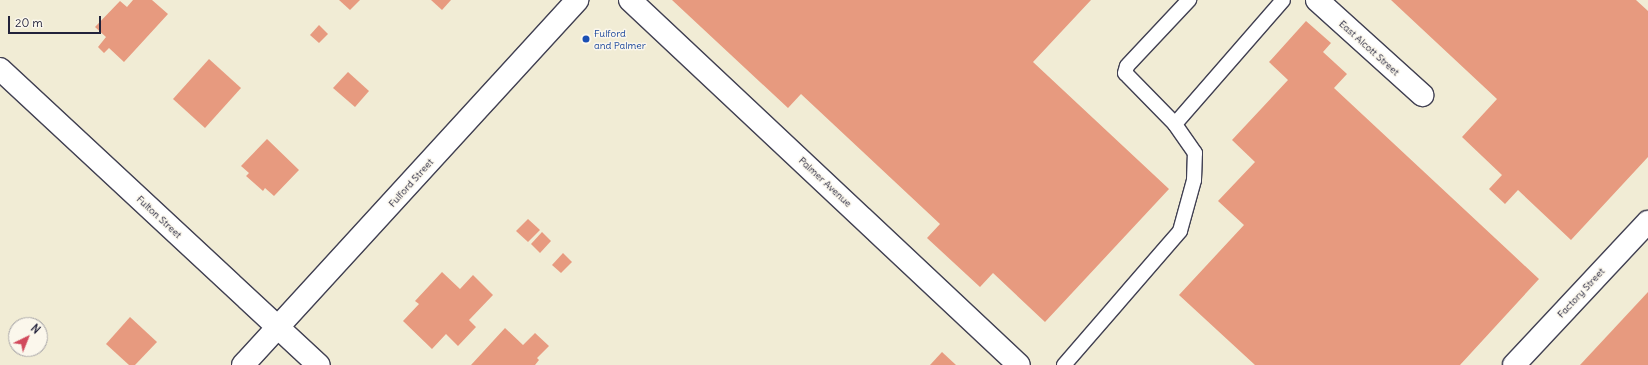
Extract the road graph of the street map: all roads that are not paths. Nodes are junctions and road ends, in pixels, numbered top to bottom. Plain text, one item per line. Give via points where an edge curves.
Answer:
1 (577, 0) edge
2 (630, 0) edge
3 (1189, 0) edge
4 (1283, 0) edge
5 (1317, 0) edge
6 (0, 69) edge
7 (1422, 95) dead end
8 (1175, 124) junction
9 (1648, 222) edge
10 (279, 328) junction
11 (243, 365) edge
12 (319, 365) edge
13 (1019, 365) edge
14 (1064, 365) edge
15 (1514, 365) edge

1 - 10 street, Fulford Street
2 - 13 street, Palmer Avenue
3 - 8 lane via 1127,66 1125,73
4 - 8 lane
5 - 7 street, East Alcott Street
6 - 10 street, Fulton Street
8 - 14 lane via 1195,153 1194,180 1180,231
9 - 15 street, Factory Street
10 - 11 street, Fulford Street
10 - 12 street, Fulton Street

